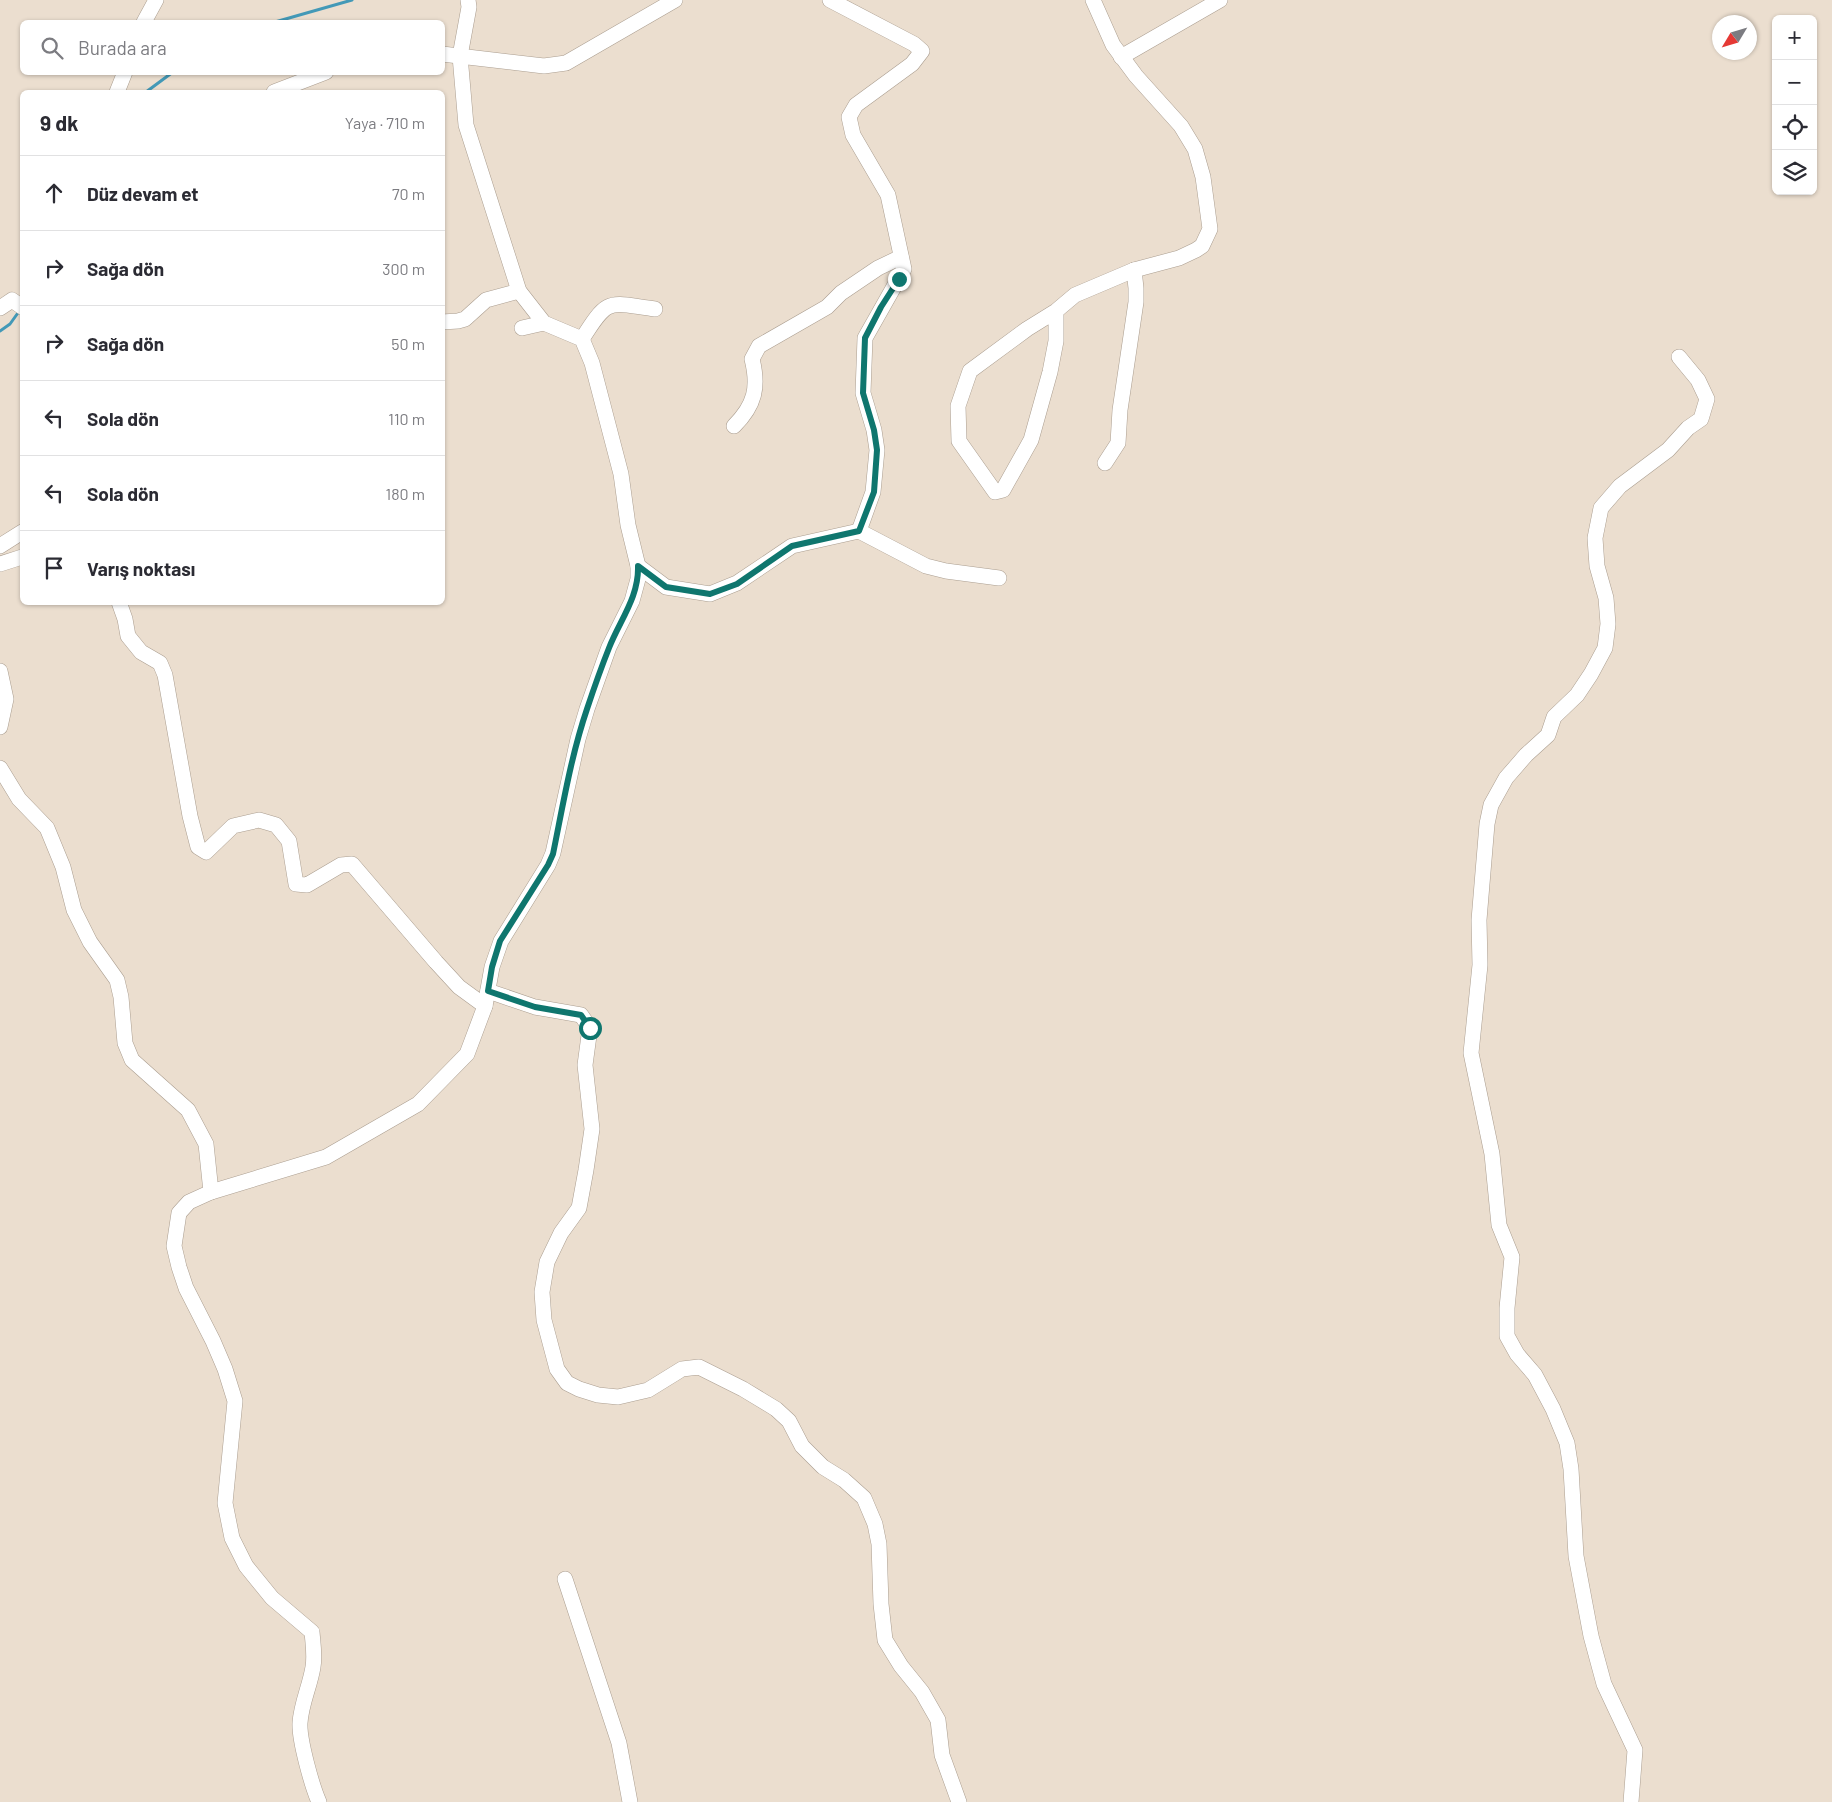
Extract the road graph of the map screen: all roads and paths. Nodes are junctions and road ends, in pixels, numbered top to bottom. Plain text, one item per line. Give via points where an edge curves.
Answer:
1 (156, 0) edge
2 (468, 0) edge
3 (674, 0) edge
4 (830, 0) edge
5 (1093, 0) edge
6 (1220, 0) edge
7 (145, 20) edge
8 (445, 54) edge
9 (460, 56) junction
10 (1121, 57) junction
11 (123, 75) edge
12 (321, 75) edge
13 (297, 89) edge
14 (118, 90) edge
15 (901, 256) junction
16 (1134, 270) junction
17 (519, 292) junction
18 (20, 306) edge
19 (0, 308) edge
20 (655, 310) dead end
21 (1056, 311) junction
22 (445, 322) edge
23 (544, 323) junction
24 (522, 328) dead end
25 (582, 339) junction
26 (1679, 357) dead end
27 (734, 426) dead end
28 (1105, 463) dead end
29 (859, 531) junction
30 (20, 533) edge
31 (0, 546) edge
32 (20, 558) edge
33 (0, 564) edge
34 (638, 566) junction
35 (999, 578) dead end
36 (120, 605) edge
37 (0, 671) edge
38 (0, 727) edge
39 (0, 768) edge
40 (488, 991) junction
41 (485, 1006) junction
42 (211, 1192) junction
43 (564, 1579) dead end
44 (319, 1802) edge
45 (630, 1802) edge
46 (959, 1802) edge
47 (1631, 1802) edge

1 - 7 street
2 - 9 street
3 - 9 street via 566,63 544,66
4 - 15 street via 922,51 912,64 856,105 848,116 853,135 888,195
5 - 10 street
6 - 10 street
8 - 9 street
9 - 17 street via 466,125
10 - 16 street via 1181,126 1195,149 1203,177 1210,229 1202,246 1196,250
11 - 14 street
12 - 13 street
15 - 27 street via 841,292 827,307 759,346 752,358 756,377 753,401 745,416
15 - 29 street via 902,274 865,338 863,393 877,450 874,492
16 - 21 street via 1075,294
16 - 28 street via 1136,302 1120,410 1120,435
17 - 22 street via 486,300 465,319
17 - 23 street
18 - 19 street via 12,300
20 - 25 street via 616,304 603,308
21 - 21 street via 970,371 958,406 959,441 995,492 1003,490 1031,440 1050,372 1056,341
23 - 24 street
23 - 25 street
25 - 34 street via 592,363 621,474 628,526
26 - 47 street via 1698,380 1707,400 1701,419 1668,450 1620,486 1601,508 1595,538 1597,566 1606,598 1608,624 1605,648 1577,695 1554,717 1548,735 1506,778 1491,805 1479,920 1480,965 1471,1053 1492,1154 1499,1225 1512,1257 1507,1336 1535,1375 1567,1443 1576,1556 1591,1636 1604,1684 1635,1750
29 - 34 street via 792,546 737,584 710,594 666,587
29 - 35 street via 926,566
30 - 31 street
32 - 33 street
34 - 40 street via 632,601 609,646 584,717 553,854 500,941
36 - 41 street via 128,636 140,652 160,663 165,675 198,847 206,852 234,826 258,820 276,825 289,841 296,884 307,885 341,865 352,864 459,987
37 - 38 street via 6,700
39 - 42 street via 19,799 47,828 63,867 74,910 90,942 117,980 125,1043 132,1060 188,1110 206,1144
40 - 41 street
40 - 46 street via 535,1007 581,1015 590,1028 586,1065 592,1129 586,1170 579,1208 547,1262 542,1292 544,1320 557,1369 567,1383 579,1389 618,1397 648,1390 682,1369 699,1367 743,1388 776,1409 789,1421 802,1446 823,1467 864,1498 876,1524 886,1640 938,1720 942,1755
41 - 42 street via 467,1054 418,1104 326,1157
42 - 44 street via 189,1202 179,1212 174,1246 186,1288 214,1342 235,1401 225,1503 232,1538 246,1566 272,1598 312,1632 313,1667 300,1726
43 - 45 street via 620,1743

